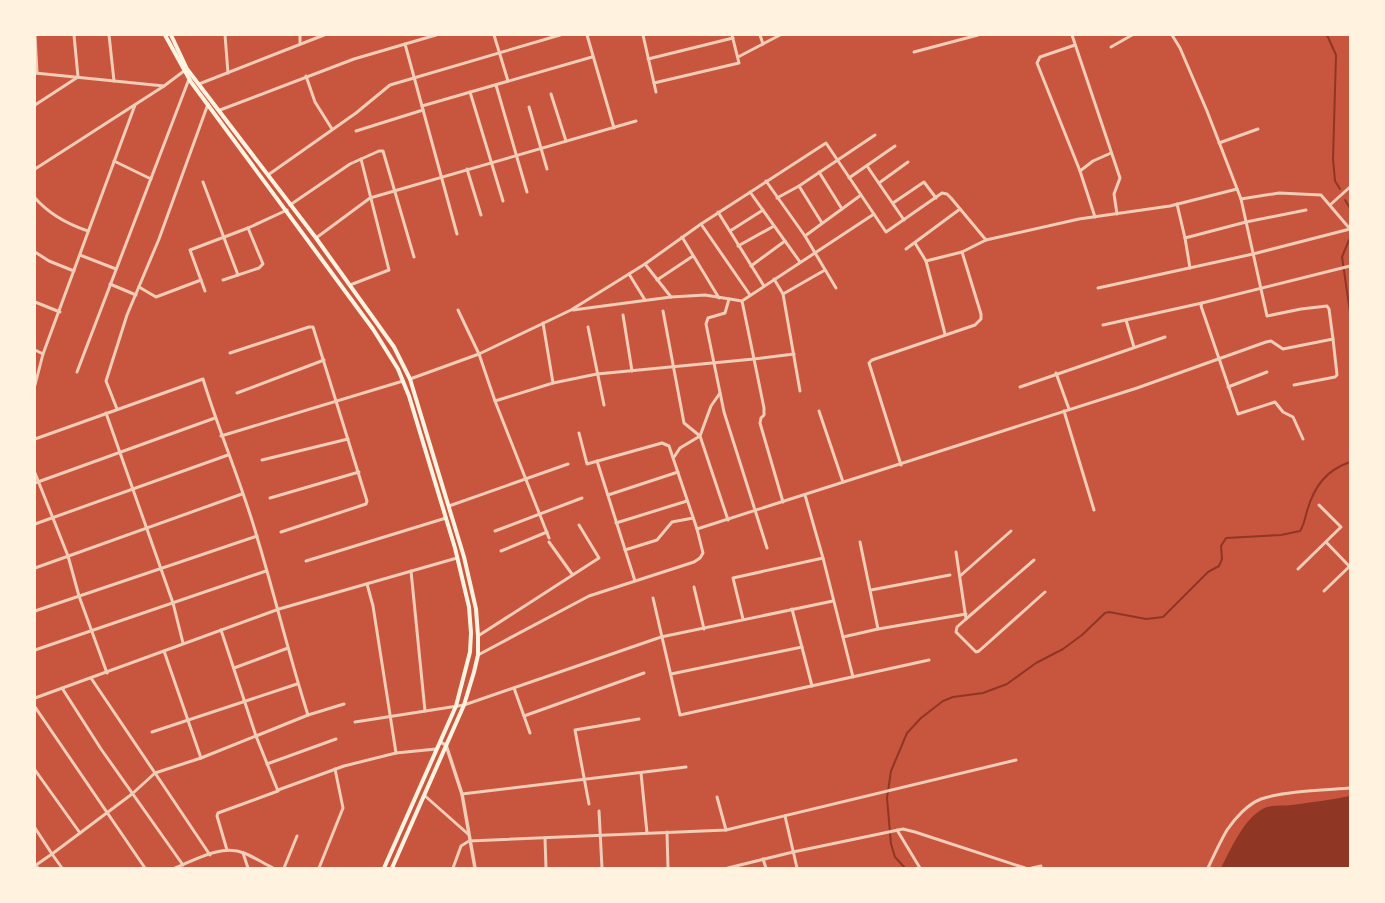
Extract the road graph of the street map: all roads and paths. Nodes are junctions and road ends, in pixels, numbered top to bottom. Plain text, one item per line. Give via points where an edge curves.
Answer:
1 (35, 35) edge
2 (74, 35) edge
3 (109, 35) edge
4 (165, 35) edge
5 (171, 35) edge
6 (225, 35) edge
7 (300, 35) edge
8 (324, 35) edge
9 (436, 35) edge
10 (494, 35) edge
11 (560, 35) edge
12 (587, 35) edge
13 (643, 35) edge
14 (760, 35) edge
15 (780, 35) edge
16 (978, 35) edge
17 (1072, 35) edge
18 (1132, 35) edge
19 (1172, 35) edge
20 (732, 37) edge
21 (300, 44) junction
22 (405, 44) junction
23 (762, 44) junction
24 (1075, 45) junction
25 (1111, 47) dead end
26 (914, 52) dead end
27 (500, 54) junction
28 (592, 57) junction
29 (738, 57) junction
30 (648, 59) junction
31 (184, 71) junction
32 (36, 73) edge
33 (228, 73) junction
34 (306, 76) junction
35 (78, 77) junction
36 (414, 78) junction
37 (189, 79) junction
38 (114, 81) junction
39 (508, 81) junction
40 (654, 83) junction
41 (199, 84) junction
42 (496, 85) junction
43 (164, 86) junction
44 (470, 92) junction
45 (656, 92) dead end
46 (551, 94) dead end
47 (135, 104) junction
48 (208, 104) junction
49 (35, 105) edge
50 (422, 106) junction
51 (529, 107) dead end
52 (220, 110) junction
53 (423, 110) junction
54 (636, 121) dead end
55 (614, 128) junction
56 (1258, 128) dead end
57 (332, 129) junction
58 (356, 131) dead end
59 (875, 135) dead end
60 (566, 141) junction
61 (1219, 143) junction
62 (895, 146) dead end
63 (541, 148) junction
64 (1111, 153) junction
65 (516, 155) junction
66 (361, 159) junction
67 (836, 160) junction
68 (114, 161) junction
69 (492, 162) junction
70 (908, 162) dead end
71 (867, 166) junction
72 (547, 168) dead end
73 (35, 169) edge
74 (467, 169) junction
75 (1080, 170) junction
76 (819, 172) junction
77 (268, 175) junction
78 (441, 176) junction
79 (850, 178) junction
80 (151, 179) junction
81 (766, 181) junction
82 (203, 182) dead end
83 (879, 183) junction
84 (799, 186) junction
85 (1350, 187) edge
86 (1237, 189) junction
87 (394, 191) junction
88 (527, 192) dead end
89 (750, 192) junction
90 (862, 195) junction
91 (35, 198) edge
92 (370, 198) junction
93 (777, 198) junction
94 (936, 198) junction
95 (1241, 199) junction
96 (503, 201) dead end
97 (893, 203) junction
98 (1177, 204) junction
99 (290, 205) junction
100 (1330, 205) junction
101 (842, 209) junction
102 (960, 209) junction
103 (287, 210) junction
104 (762, 210) junction
105 (1306, 210) dead end
106 (718, 212) junction
107 (874, 214) junction
108 (1117, 214) junction
109 (481, 215) dead end
110 (1095, 216) junction
111 (904, 220) junction
112 (1246, 222) junction
113 (822, 223) junction
114 (701, 224) junction
115 (774, 226) junction
116 (248, 228) junction
117 (1350, 229) edge
118 (88, 231) junction
119 (730, 232) junction
120 (457, 234) dead end
121 (805, 236) junction
122 (223, 237) junction
123 (316, 238) junction
124 (682, 238) junction
125 (1185, 238) junction
126 (986, 240) junction
127 (785, 241) junction
128 (915, 243) junction
129 (738, 246) junction
130 (906, 249) dead end
131 (35, 252) edge
132 (962, 252) junction
133 (814, 253) junction
134 (1253, 254) junction
135 (80, 255) junction
136 (693, 256) junction
137 (414, 257) dead end
138 (926, 261) junction
139 (800, 262) junction
140 (645, 264) junction
141 (751, 266) junction
142 (1348, 267) edge
143 (1190, 268) junction
144 (116, 269) junction
145 (825, 270) junction
146 (74, 271) junction
147 (629, 274) junction
148 (238, 275) junction
149 (774, 279) junction
150 (201, 280) junction
151 (223, 280) dead end
152 (658, 280) junction
153 (110, 284) junction
154 (350, 285) junction
155 (764, 286) junction
156 (139, 287) junction
157 (836, 288) dead end
158 (1098, 288) dead end
159 (1260, 289) junction
160 (205, 291) dead end
161 (783, 294) junction
162 (136, 295) junction
163 (750, 295) junction
164 (671, 297) junction
165 (720, 298) junction
166 (729, 299) junction
167 (645, 300) junction
168 (742, 300) junction
169 (35, 302) edge
170 (1202, 303) junction
171 (458, 310) dead end
172 (571, 310) junction
173 (663, 311) dead end
174 (60, 312) junction
175 (623, 315) dead end
176 (1126, 320) junction
177 (543, 323) junction
178 (1103, 325) dead end
179 (588, 327) dead end
180 (945, 334) junction
181 (1165, 338) dead end
182 (1333, 339) junction
183 (1134, 347) junction
184 (35, 350) edge
185 (230, 353) dead end
186 (43, 354) junction
187 (479, 354) junction
188 (794, 354) junction
189 (754, 359) junction
190 (1218, 359) junction
191 (324, 360) junction
192 (714, 363) junction
193 (673, 368) junction
194 (77, 372) dead end
195 (632, 372) junction
196 (1267, 372) dead end
197 (1056, 373) junction
198 (597, 374) junction
199 (410, 379) junction
200 (403, 381) junction
201 (553, 383) junction
202 (35, 385) edge
203 (1294, 385) dead end
204 (1020, 387) dead end
205 (1228, 387) junction
206 (800, 391) dead end
207 (237, 393) dead end
208 (720, 393) junction
209 (336, 400) junction
210 (495, 401) junction
211 (604, 405) dead end
212 (116, 409) junction
213 (1069, 410) junction
214 (819, 411) dead end
215 (1064, 411) junction
216 (106, 413) junction
217 (215, 418) junction
218 (579, 433) dead end
219 (221, 436) junction
220 (700, 436) junction
221 (35, 439) edge
222 (348, 439) junction
223 (1303, 439) dead end
224 (119, 451) junction
225 (228, 455) junction
226 (674, 458) junction
227 (262, 460) dead end
228 (597, 461) junction
229 (568, 464) dead end
230 (901, 464) junction
231 (359, 472) junction
232 (678, 472) junction
233 (35, 473) edge
234 (527, 479) junction
235 (37, 482) edge
236 (843, 482) junction
237 (133, 489) junction
238 (242, 494) junction
239 (608, 495) junction
240 (805, 495) junction
241 (270, 498) dead end
242 (582, 498) dead end
243 (687, 501) junction
244 (783, 502) junction
245 (1319, 505) dead end
246 (449, 506) junction
247 (1094, 510) dead end
248 (755, 511) junction
249 (541, 514) junction
250 (54, 518) junction
251 (446, 518) junction
252 (693, 518) junction
253 (728, 520) junction
254 (616, 523) junction
255 (35, 524) edge
256 (579, 525) dead end
257 (146, 527) junction
258 (697, 529) junction
259 (495, 530) dead end
260 (1011, 531) dead end
261 (281, 532) dead end
262 (547, 532) junction
263 (257, 536) junction
264 (549, 538) dead end
265 (549, 542) dead end
266 (860, 542) dead end
267 (1326, 542) junction
268 (767, 548) dead end
269 (625, 550) junction
270 (501, 551) dead end
271 (956, 552) dead end
272 (68, 556) junction
273 (457, 558) junction
274 (823, 558) junction
275 (1034, 560) dead end
276 (306, 561) dead end
277 (1350, 567) edge
278 (35, 568) edge
279 (161, 568) junction
280 (1298, 569) dead end
281 (411, 570) junction
282 (266, 571) junction
283 (572, 574) junction
284 (950, 575) dead end
285 (960, 576) junction
286 (634, 581) junction
287 (367, 584) junction
288 (694, 587) dead end
289 (871, 590) junction
290 (1324, 591) dead end
291 (1045, 592) dead end
292 (79, 596) junction
293 (653, 598) dead end
294 (833, 601) junction
295 (173, 603) junction
296 (279, 609) junction
297 (792, 609) junction
298 (35, 611) edge
299 (966, 614) junction
300 (743, 619) junction
301 (966, 619) junction
302 (704, 629) junction
303 (878, 629) junction
304 (221, 630) junction
305 (91, 632) junction
306 (478, 636) junction
307 (661, 637) junction
308 (843, 637) junction
309 (183, 643) junction
310 (802, 647) junction
311 (288, 648) junction
312 (35, 650) edge
313 (164, 651) junction
314 (478, 655) junction
315 (929, 660) dead end
316 (234, 668) junction
317 (107, 673) junction
318 (644, 673) dead end
319 (671, 674) junction
320 (852, 677) junction
321 (91, 678) junction
322 (298, 684) junction
323 (812, 686) junction
324 (62, 688) junction
325 (514, 688) junction
326 (35, 698) edge
327 (244, 701) junction
328 (344, 704) dead end
329 (464, 705) junction
330 (456, 706) junction
331 (35, 707) edge
332 (425, 711) junction
333 (308, 715) junction
334 (389, 715) junction
335 (524, 716) junction
336 (639, 719) dead end
337 (188, 721) junction
338 (355, 722) dead end
339 (152, 732) dead end
340 (530, 733) dead end
341 (256, 736) junction
342 (336, 739) dead end
343 (440, 742) junction
344 (446, 745) junction
345 (436, 750) junction
346 (396, 753) junction
347 (201, 758) junction
348 (1016, 760) dead end
349 (268, 764) junction
350 (686, 768) dead end
351 (335, 769) junction
352 (35, 770) edge
353 (155, 773) junction
354 (641, 773) junction
355 (585, 778) junction
356 (1350, 788) edge
357 (278, 790) junction
358 (132, 794) junction
359 (462, 794) junction
360 (424, 795) junction
361 (717, 796) dead end
362 (590, 804) dead end
363 (599, 811) dead end
364 (107, 812) junction
365 (786, 816) junction
366 (35, 828) edge
367 (726, 830) junction
368 (897, 830) junction
369 (667, 832) junction
370 (80, 833) junction
371 (647, 833) junction
372 (468, 834) junction
373 (600, 835) junction
374 (297, 836) dead end
375 (546, 838) junction
376 (469, 841) junction
377 (227, 850) junction
378 (793, 852) junction
379 (243, 853) junction
380 (52, 854) junction
381 (210, 855) junction
382 (763, 859) junction
383 (183, 865) junction
384 (1041, 866) dead end
385 (38, 868) edge
386 (62, 868) edge
387 (145, 868) edge
388 (175, 868) edge
389 (248, 868) edge
390 (272, 868) edge
391 (284, 868) edge
392 (319, 868) edge
393 (384, 868) edge
394 (392, 868) edge
395 (453, 868) edge
396 (475, 868) edge
397 (546, 868) edge
398 (602, 868) edge
399 (668, 868) edge
400 (728, 868) edge
401 (766, 868) edge
402 (797, 868) edge
403 (920, 868) edge
404 (1025, 868) edge
405 (1032, 868) edge
406 (1208, 868) edge

1 - 32 street
2 - 35 street
3 - 38 street
4 - 31 main road
5 - 41 main road via 187,68
6 - 33 street
7 - 21 street
8 - 21 street
9 - 22 street
10 - 27 street
11 - 27 street
12 - 28 street
13 - 30 street
14 - 23 street
15 - 23 street
16 - 26 street
17 - 24 street
18 - 25 street
19 - 61 street via 1180,48
20 - 29 street
20 - 30 street
21 - 33 street
22 - 34 street
22 - 36 street
23 - 29 street
24 - 64 street
24 - 75 street via 1040,57 1037,63
27 - 36 street
27 - 39 street
28 - 39 street
28 - 55 street
29 - 40 street via 739,62
30 - 40 street
31 - 37 main road
31 - 43 street
32 - 35 street
33 - 41 street
34 - 52 street
34 - 57 street via 315,102
35 - 38 street
35 - 49 street
36 - 50 street
36 - 57 street via 390,85
37 - 48 main road
37 - 80 street
38 - 43 street
39 - 42 street
40 - 45 street
41 - 52 main road
42 - 44 street
42 - 65 street
43 - 47 street
44 - 50 street
44 - 69 street
46 - 60 street
47 - 68 street
47 - 73 street
48 - 103 main road
48 - 156 street
50 - 53 street
51 - 63 street
52 - 77 main road
53 - 58 street
53 - 78 street
54 - 55 street
55 - 60 street
56 - 61 street
57 - 77 street
59 - 67 street
60 - 63 street
61 - 86 street
62 - 71 street
63 - 65 street
63 - 72 street
64 - 75 street
64 - 108 street via 1120,178 1114,194
65 - 69 street
65 - 88 street
66 - 87 street via 383,151
66 - 92 street
66 - 99 street
67 - 76 street
67 - 79 street
67 - 81 street via 826,143
68 - 80 street
68 - 118 street
69 - 74 street
69 - 96 street
70 - 83 street
71 - 79 street
71 - 83 street
74 - 78 street
74 - 109 street
75 - 110 street
76 - 84 street
76 - 101 street
77 - 99 main road
78 - 87 street
78 - 120 street
79 - 90 street
80 - 144 street
81 - 89 street
81 - 93 street
82 - 122 street
83 - 97 street
84 - 93 street
84 - 113 street
85 - 100 street
86 - 95 street
86 - 98 street
87 - 92 street
87 - 137 street
89 - 104 street
89 - 106 street
90 - 101 street
90 - 107 street
91 - 118 street via 61,220
92 - 123 street
92 - 154 street via 389,270
93 - 121 street
94 - 97 street via 924,182
94 - 102 street via 942,193 947,194
94 - 111 street
95 - 100 street via 1279,193 1309,194 1321,196
95 - 112 street
97 - 111 street
98 - 108 street
98 - 125 street
99 - 123 main road
100 - 117 street
101 - 113 street
102 - 126 street
102 - 128 street
103 - 116 street
103 - 200 main road via 373,329
104 - 115 street
104 - 119 street
105 - 112 street
106 - 114 street
106 - 119 street
107 - 111 street via 886,232
107 - 133 street
108 - 110 street
110 - 126 street
112 - 125 street
112 - 134 street
113 - 121 street
114 - 124 street
114 - 163 street
115 - 127 street
115 - 129 street
116 - 122 street
116 - 148 street via 263,264 259,268
117 - 134 street
118 - 135 street
119 - 129 street
121 - 133 street
122 - 148 street
122 - 150 street via 190,250
123 - 154 main road
124 - 136 street
124 - 140 street
125 - 143 street
126 - 132 street
127 - 139 street
127 - 141 street
128 - 130 street
128 - 138 street
129 - 141 street
131 - 146 street
132 - 138 street
132 - 180 street via 981,319 975,325
133 - 139 street
133 - 145 street
134 - 143 street
134 - 159 street
135 - 144 street
135 - 146 street
136 - 152 street
136 - 165 street
138 - 180 street
139 - 149 street
140 - 147 street
140 - 152 street
141 - 155 street
142 - 159 street
143 - 158 street
144 - 153 street
145 - 157 street
145 - 161 street
146 - 174 street
147 - 167 street
147 - 172 street
148 - 151 street
149 - 155 street
149 - 161 street
150 - 156 street via 156,297
150 - 160 street
152 - 164 street
153 - 162 street
153 - 194 street
154 - 199 main road via 394,347
155 - 163 street
156 - 162 street
159 - 170 street
159 - 182 street via 1267,316 1327,306
161 - 188 street
162 - 212 street via 106,381
163 - 168 street
164 - 165 street via 705,295
164 - 167 street
165 - 166 street
166 - 168 street
166 - 192 street via 725,313 706,321
167 - 172 street
168 - 189 street
169 - 174 street
170 - 176 street
170 - 190 street
171 - 187 street
172 - 177 street
173 - 193 street
174 - 186 street
175 - 195 street
176 - 178 street
176 - 183 street
177 - 187 street
177 - 201 street
179 - 198 street
180 - 230 street via 869,363
181 - 183 street
182 - 190 street via 1283,349 1266,342
182 - 203 street via 1337,375
183 - 197 street
184 - 186 street
185 - 191 street via 313,327
186 - 202 street
187 - 199 street
187 - 210 street
188 - 189 street
188 - 206 street
189 - 192 street
189 - 244 street via 764,408 760,423
190 - 205 street
190 - 213 street
191 - 207 street
191 - 209 street
192 - 193 street
192 - 208 street
193 - 195 street
193 - 220 street via 684,423
195 - 198 street
196 - 205 street
197 - 204 street
197 - 213 street
198 - 201 street
198 - 211 street
199 - 246 main road
200 - 209 street
200 - 251 main road
201 - 210 street
205 - 223 street via 1238,414 1275,402 1283,412 1293,418
208 - 220 street via 711,406
208 - 248 street
209 - 219 street
209 - 222 street
210 - 234 street
212 - 216 street
212 - 217 street via 203,379
213 - 215 street
214 - 236 street
215 - 230 street
215 - 247 street
216 - 221 street
216 - 224 street
217 - 219 street
217 - 224 street
218 - 228 street via 586,463
219 - 225 street
220 - 226 street via 680,448
220 - 253 street
222 - 227 street
222 - 231 street
224 - 235 street
224 - 237 street
225 - 237 street
225 - 238 street
226 - 228 street via 669,446 662,443
226 - 232 street
228 - 239 street
229 - 234 street
230 - 236 street
231 - 241 street
231 - 261 street via 366,504
232 - 239 street
232 - 243 street
233 - 235 street
234 - 246 street
234 - 249 street
235 - 250 street
236 - 240 street
237 - 250 street
237 - 257 street
238 - 257 street
238 - 263 street
239 - 254 street
240 - 244 street
240 - 274 street
242 - 249 street
243 - 252 street
243 - 254 street
244 - 248 street
245 - 267 street via 1341,527
246 - 306 main road via 476,609
248 - 253 street
248 - 268 street
249 - 259 street
249 - 262 street
250 - 255 street
250 - 272 street
251 - 273 main road
251 - 276 street
252 - 258 street
252 - 269 street via 672,522 657,540
253 - 258 street
254 - 269 street
256 - 283 street via 599,558
257 - 272 street
257 - 279 street
258 - 286 street via 703,553 700,558
260 - 285 street
262 - 264 street
262 - 270 street
263 - 279 street
263 - 282 street
265 - 283 street
266 - 289 street
267 - 277 street
267 - 280 street
269 - 286 street
271 - 285 street
272 - 278 street
272 - 292 street
273 - 281 street
273 - 330 main road via 471,633 469,660
274 - 294 street
274 - 300 street via 733,578
275 - 301 street
277 - 290 street
279 - 292 street
279 - 295 street
281 - 287 street
281 - 332 street
282 - 295 street
282 - 296 street
283 - 306 street
284 - 289 street
285 - 299 street
286 - 314 street via 589,596
287 - 296 street
287 - 334 street via 373,606
288 - 302 street
289 - 303 street
291 - 301 street via 979,651 973,650 956,632 957,626
292 - 298 street
292 - 305 street
293 - 307 street
294 - 297 street
294 - 308 street
295 - 305 street
295 - 309 street
296 - 304 street
296 - 311 street
297 - 300 street
297 - 310 street
299 - 301 street
299 - 303 street
300 - 302 street
302 - 307 street
303 - 308 street
304 - 309 street
304 - 316 street
305 - 312 street
305 - 317 street
306 - 314 main road
307 - 319 street
307 - 325 street
308 - 320 street
309 - 313 street
310 - 319 street
310 - 323 street
311 - 316 street
311 - 322 street
313 - 317 street
313 - 337 street
314 - 329 main road
315 - 320 street
316 - 327 street
317 - 321 street
318 - 335 street
319 - 323 street via 680,716
320 - 323 street
321 - 324 street
321 - 353 street
322 - 327 street
322 - 333 street
324 - 326 street
324 - 358 street
325 - 329 street
325 - 335 street
327 - 337 street
327 - 341 street
328 - 333 street
329 - 330 street
329 - 344 main road
330 - 332 street
330 - 343 main road
331 - 364 street
332 - 334 street
333 - 341 street
334 - 338 street
334 - 346 street
335 - 340 street
336 - 355 street via 575,730
337 - 339 street
337 - 347 street
341 - 347 street
341 - 349 street
342 - 349 street
343 - 344 street
343 - 345 main road
344 - 359 street
344 - 360 main road
345 - 346 street
345 - 393 main road
346 - 351 street
347 - 353 street
348 - 365 street
349 - 357 street
350 - 354 street
351 - 357 street
351 - 392 street via 343,808
352 - 370 street
353 - 358 street
353 - 381 street
354 - 355 street
354 - 371 street
355 - 359 street
355 - 362 street
356 - 406 street via 1298,793 1256,802 1246,808 1227,830
357 - 377 street via 218,813
358 - 364 street
358 - 383 street
359 - 372 street
360 - 372 street
360 - 394 main road
361 - 367 street
363 - 373 street
364 - 370 street
364 - 387 street
365 - 367 street
365 - 378 street
366 - 380 street
367 - 369 street
368 - 378 street
368 - 403 street
368 - 404 street via 915,832
369 - 371 street
369 - 399 street
370 - 380 street
371 - 373 street
372 - 376 street
373 - 375 street
373 - 398 street
374 - 391 street
375 - 376 street
375 - 397 street
376 - 395 street via 462,846
376 - 396 street
377 - 379 street
377 - 381 street
378 - 382 street
378 - 402 street
379 - 389 street
379 - 390 street
380 - 385 street via 36,865
380 - 386 street
381 - 383 street via 196,858
382 - 400 street
382 - 401 street
383 - 388 street
384 - 405 street

